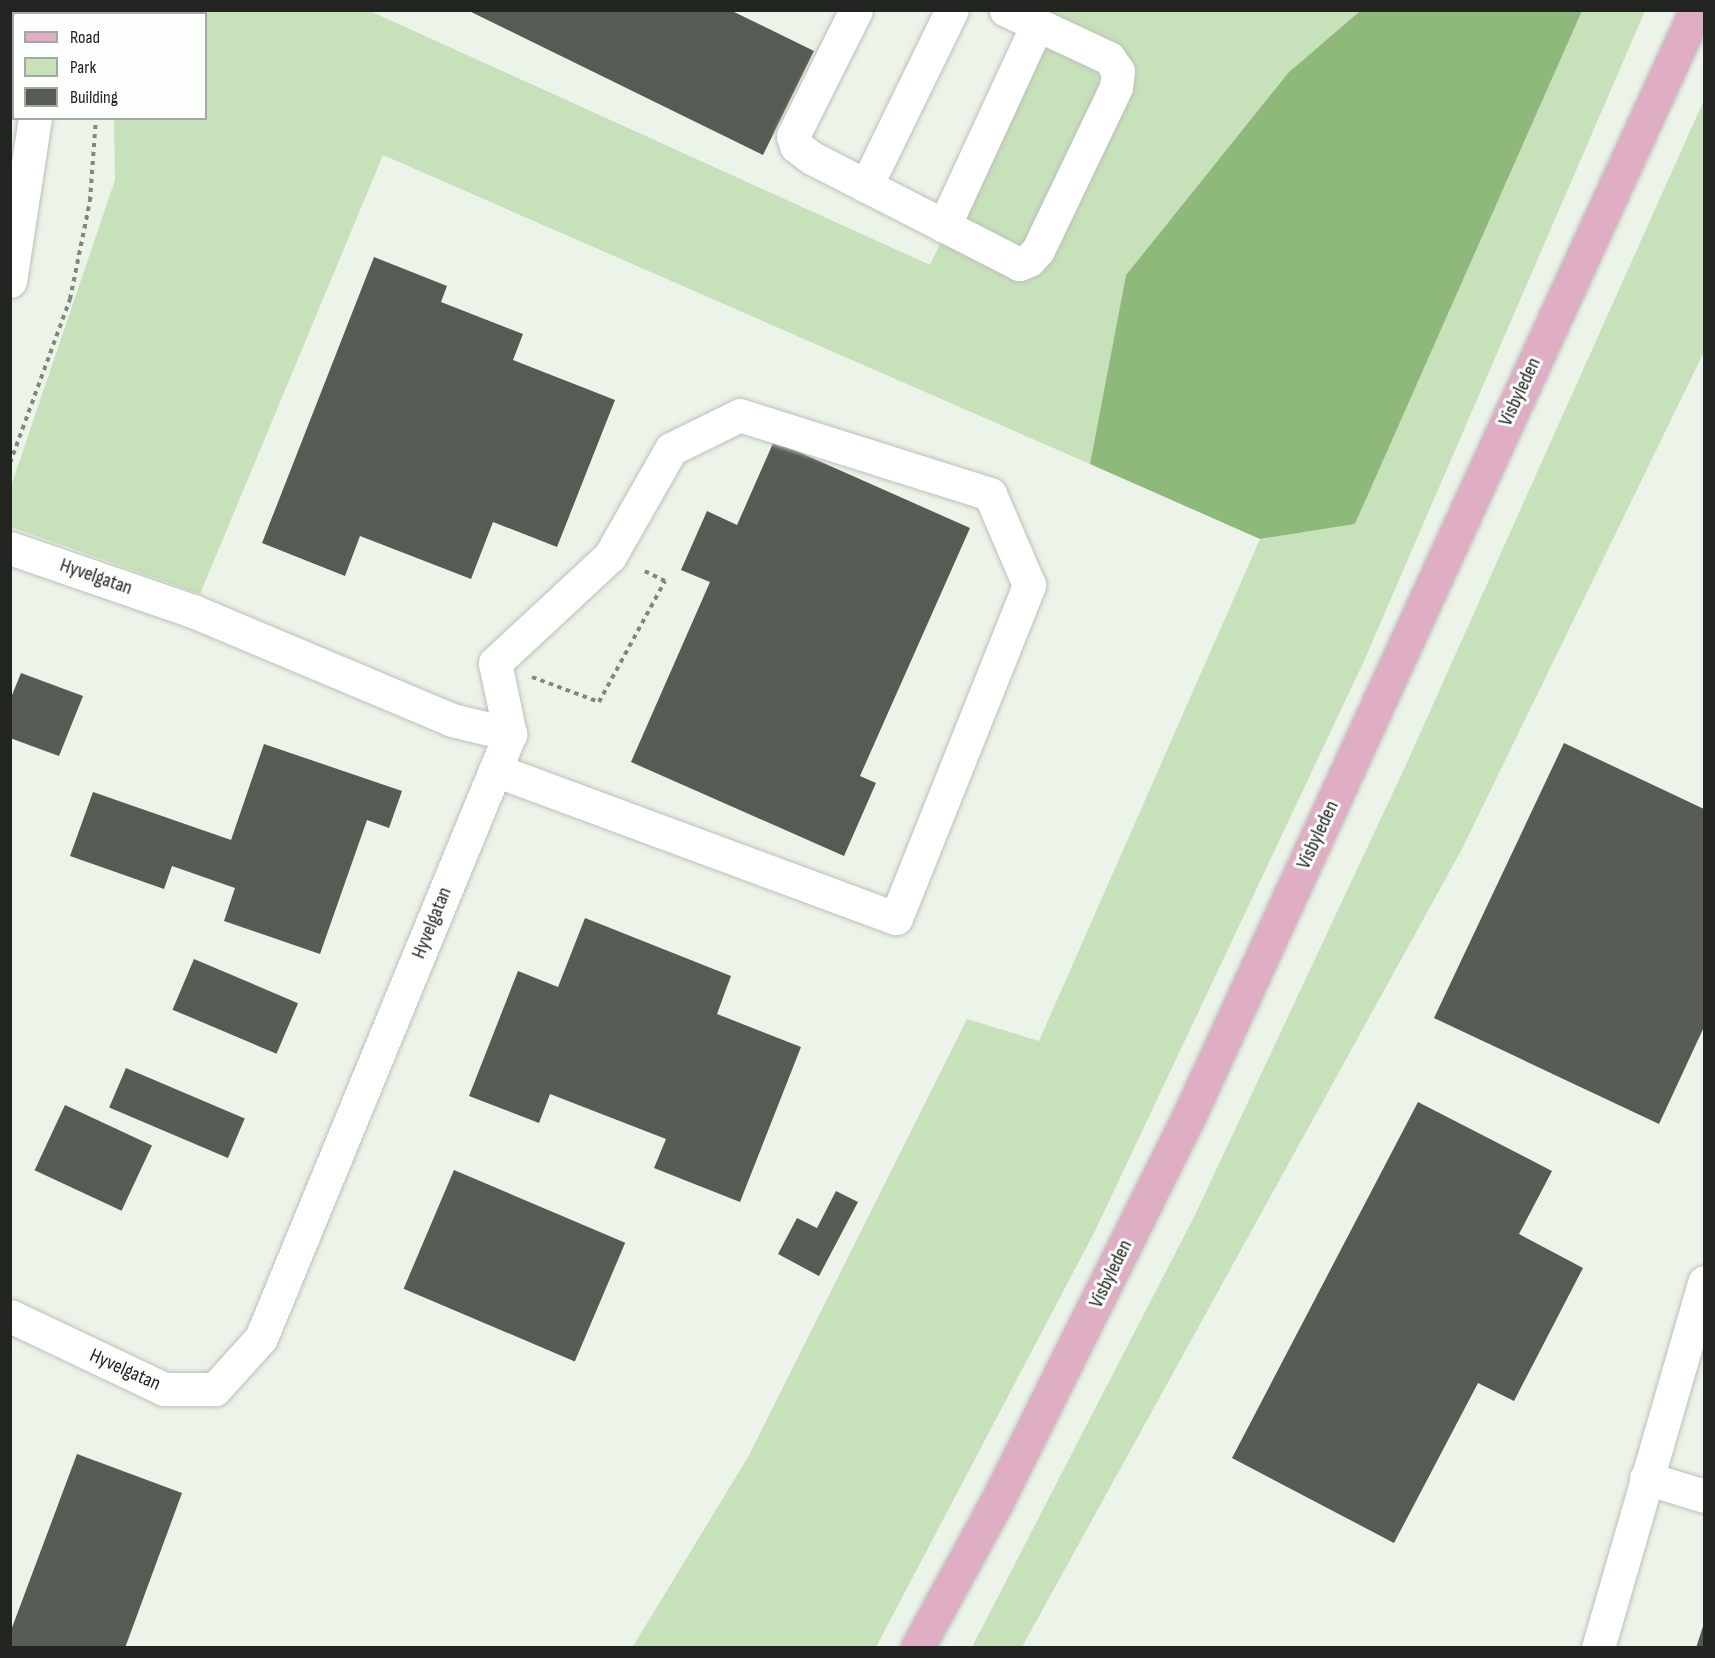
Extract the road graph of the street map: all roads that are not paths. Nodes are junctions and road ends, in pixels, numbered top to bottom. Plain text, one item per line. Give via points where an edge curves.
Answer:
1 (856, 10) edge
2 (952, 10) edge
3 (1006, 10) edge
4 (1696, 10) edge
5 (1037, 25) junction
6 (35, 120) edge
7 (866, 186) junction
8 (944, 226) junction
9 (10, 281) edge
10 (10, 548) edge
11 (510, 734) junction
12 (495, 770) junction
13 (1704, 1281) edge
14 (10, 1316) edge
15 (1646, 1478) junction
16 (1704, 1496) edge
17 (917, 1647) edge
18 (1598, 1647) edge

1 - 7 street via 793,135 796,146 812,158
2 - 7 street
3 - 5 street
4 - 17 main road, Visbyleden via 1189,1116 1001,1492
5 - 8 street
5 - 8 street via 1109,58 1118,71 1116,87 1038,250 1029,260 1019,264
6 - 9 street
7 - 8 street
10 - 11 street, Hyvelgatan via 193,611 452,720
11 - 12 street, Hyvelgatan
11 - 12 street via 495,663 610,556 671,449 740,415 990,494 1029,585 896,918
12 - 14 street, Hyvelgatan via 261,1338 215,1389 164,1389
13 - 15 street
15 - 16 street
15 - 18 street

